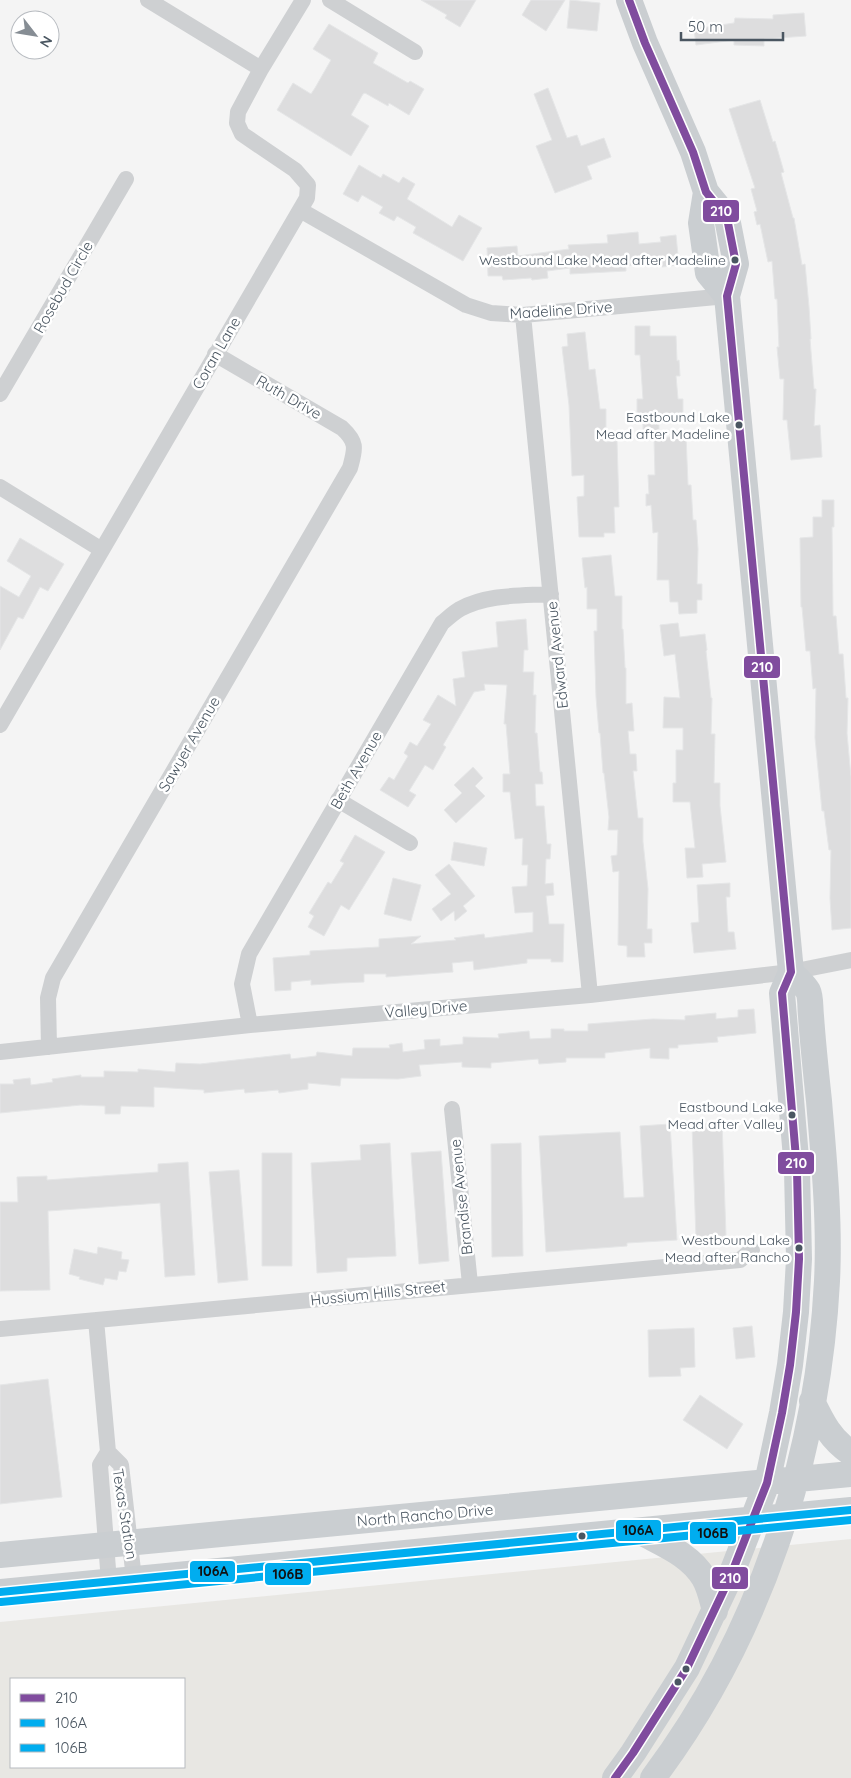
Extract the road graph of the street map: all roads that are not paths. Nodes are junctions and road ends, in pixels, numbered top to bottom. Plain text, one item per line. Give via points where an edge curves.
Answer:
1 (148, 0) edge
2 (303, 0) edge
3 (330, 0) edge
4 (629, 0) edge
5 (415, 52) dead end
6 (261, 70) junction
7 (126, 179) dead end
8 (300, 210) junction
9 (727, 296) junction
10 (523, 315) junction
11 (215, 354) junction
12 (0, 394) edge
13 (355, 447) joint
14 (0, 488) edge
15 (102, 550) junction
16 (551, 594) junction
17 (0, 725) edge
18 (338, 800) junction
19 (410, 843) dead end
20 (851, 960) edge
21 (790, 972) junction
22 (590, 995) junction
23 (250, 1025) junction
24 (49, 1048) junction
25 (0, 1052) edge
26 (452, 1109) dead end
27 (752, 1250) dead end
28 (470, 1284) junction
29 (96, 1320) junction
30 (0, 1329) edge
31 (812, 1401) junction
32 (108, 1452) junction
33 (851, 1453) edge
34 (851, 1474) edge
35 (796, 1480) junction
36 (767, 1483) junction
37 (851, 1510) edge
38 (785, 1517) junction
39 (754, 1520) junction
40 (639, 1531) junction
41 (118, 1544) junction
42 (0, 1555) edge
43 (122, 1580) junction
44 (0, 1592) edge
45 (715, 1611) junction
46 (627, 1774) edge
47 (654, 1778) edge

1 - 6 street
2 - 6 street, Coran Lane
3 - 5 street
4 - 9 main road via 693,152 706,192 701,223 708,273
6 - 8 street, Coran Lane via 238,112 237,123 242,134 295,170 308,185 307,198
7 - 12 street, Rosebud Circle
8 - 10 street, Madeline Drive via 466,305 491,313
8 - 11 street, Coran Lane
9 - 10 street, Madeline Drive
9 - 21 main road
10 - 16 street, Edward Avenue
11 - 13 street, Ruth Drive via 342,428
11 - 15 street, Coran Lane
13 - 24 street, Sawyer Avenue via 350,468 53,978 48,998
14 - 15 street
15 - 17 street, Coran Lane
16 - 18 street, Beth Avenue via 495,597 476,602 458,610 442,624
16 - 22 street, Edward Avenue
18 - 19 street
18 - 23 street, Beth Avenue via 249,954 242,984
20 - 21 street, Valley Drive
21 - 22 street, Valley Drive
21 - 31 main road via 809,992 823,1144 827,1280
21 - 36 main road via 782,992 797,1170 799,1273 790,1365
22 - 23 street, Valley Drive
23 - 24 street, Valley Drive
24 - 25 street, Valley Drive
26 - 28 street, Brandise Avenue
27 - 28 street, Hussium Hills Street via 740,1260
28 - 29 street, Hussium Hills Street
29 - 30 street, Hussium Hills Street
29 - 32 street, Texas Station
31 - 33 main road via 824,1426
31 - 35 main road
32 - 41 street, Texas Station via 100,1465
32 - 41 street, Texas Station via 121,1465
34 - 35 main road, North Rancho Drive
35 - 36 main road, North Rancho Drive
35 - 38 main road
36 - 39 main road
36 - 41 main road, North Rancho Drive
37 - 38 main road
38 - 39 main road
38 - 47 main road via 744,1625 722,1671
39 - 40 main road
39 - 45 main road
40 - 43 main road
40 - 45 main road via 683,1555 696,1567 705,1578
41 - 42 main road, North Rancho Drive
41 - 43 street, Texas Station
41 - 43 street, Texas Station
43 - 44 main road
45 - 46 main road

